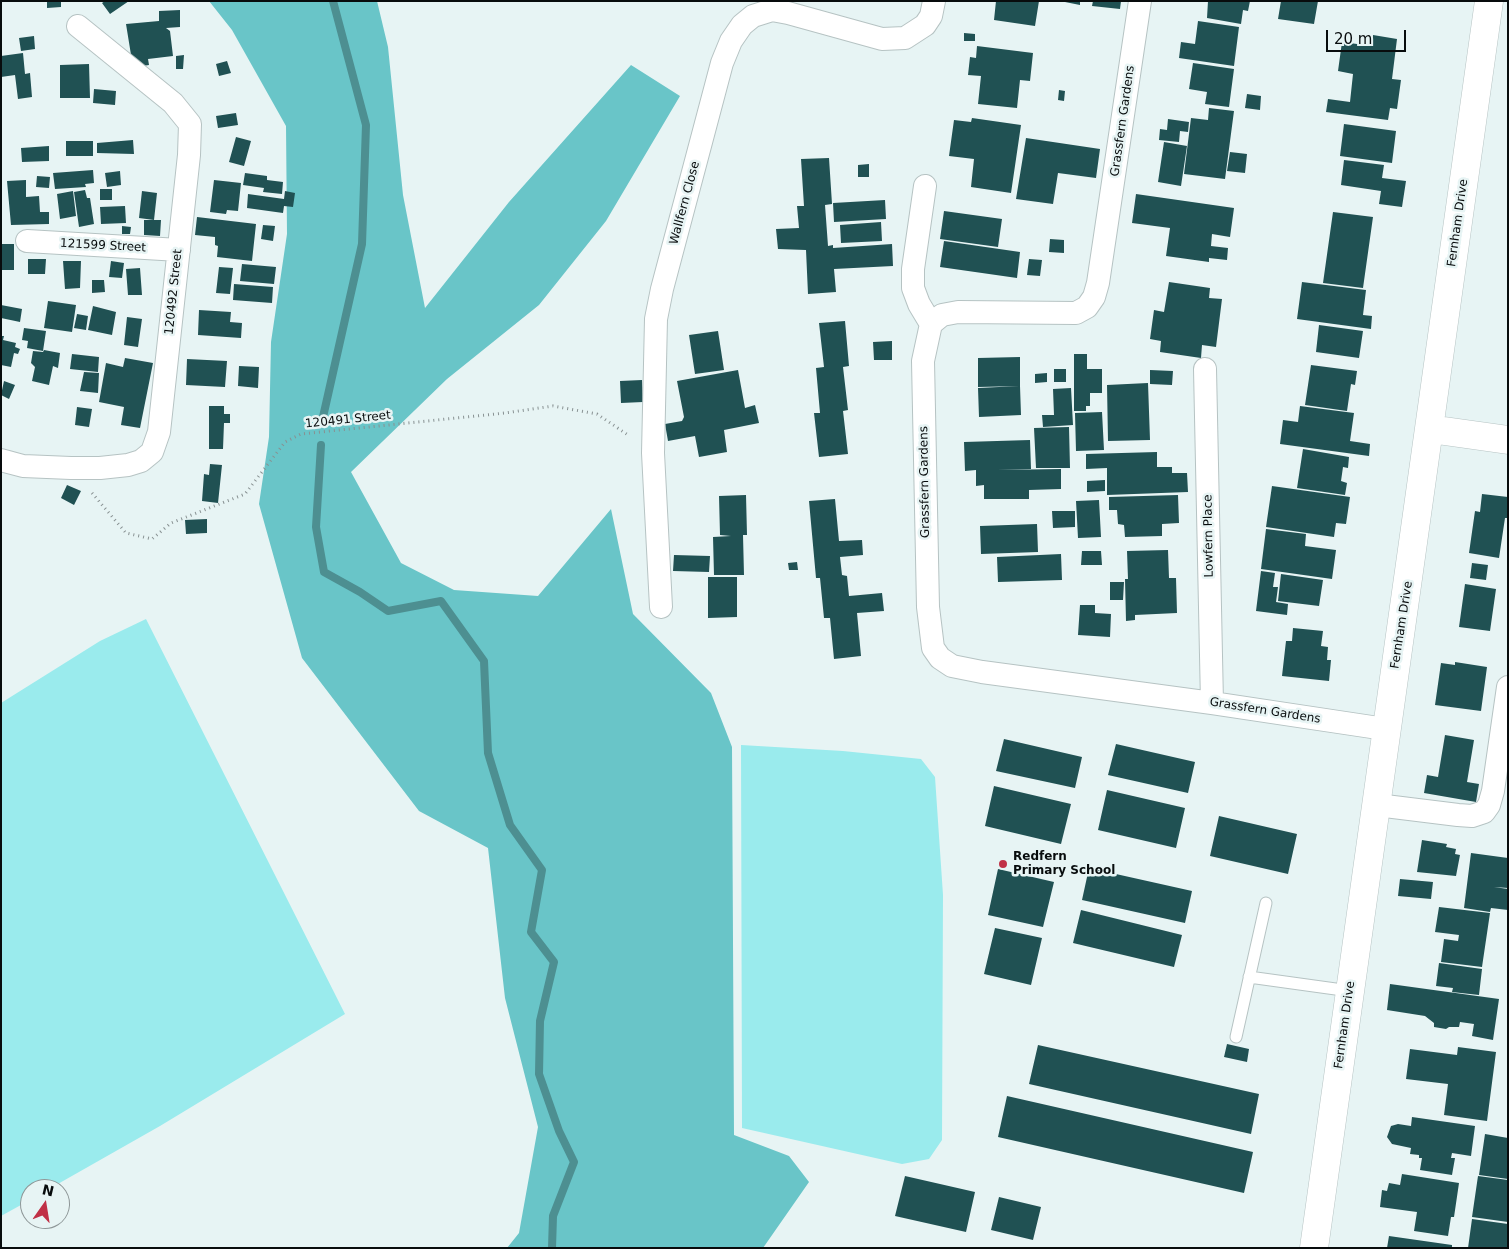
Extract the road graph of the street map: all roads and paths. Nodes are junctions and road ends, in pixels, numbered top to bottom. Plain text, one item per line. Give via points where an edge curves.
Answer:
1 (934, 1) edge
2 (1140, 1) edge
3 (1489, 1) edge
4 (78, 26) dead end
5 (925, 186) dead end
6 (27, 241) dead end
7 (179, 250) junction
8 (931, 324) junction
9 (1205, 369) dead end
10 (1430, 429) junction
11 (1508, 440) edge
12 (653, 453) junction
13 (1, 460) edge
14 (71, 468) junction
15 (661, 607) dead end
16 (1508, 687) edge
17 (1212, 703) junction
18 (1385, 730) junction
19 (1377, 805) junction
20 (1266, 902) dead end
21 (1249, 977) junction
22 (1350, 991) junction
23 (1236, 1037) dead end
24 (1314, 1248) edge

1 - 12 street, Wallfern Close via 926,25 906,38 882,39 772,10 753,16 742,25 722,63 662,289 656,319
2 - 8 street, Grassfern Gardens via 1094,297 1087,307 1076,313 958,312 942,315
3 - 10 street, Fernham Drive
4 - 7 street, 120492 Street via 173,103 190,124 190,155
5 - 8 street via 913,288
6 - 7 street, 121599 Street
7 - 14 street, 120492 Street via 159,432 152,452 141,461 128,465
8 - 17 street, Grassfern Gardens via 923,361 928,607 933,648 940,658 952,666 982,672
9 - 17 street, Lowfern Place
10 - 11 street
10 - 18 street, Fernham Drive
12 - 14 path, 120491 Street via 596,414 553,406 301,434 285,442 244,494 171,523 152,539 126,533
12 - 15 street, Wallfern Close
13 - 14 street, 120492 Street via 23,466
16 - 19 street via 1493,791 1484,812 1458,816
17 - 18 street, Grassfern Gardens
18 - 19 street, Fernham Drive
19 - 22 street, Fernham Drive
20 - 21 lane
21 - 22 lane
21 - 23 lane
22 - 24 street, Fernham Drive

